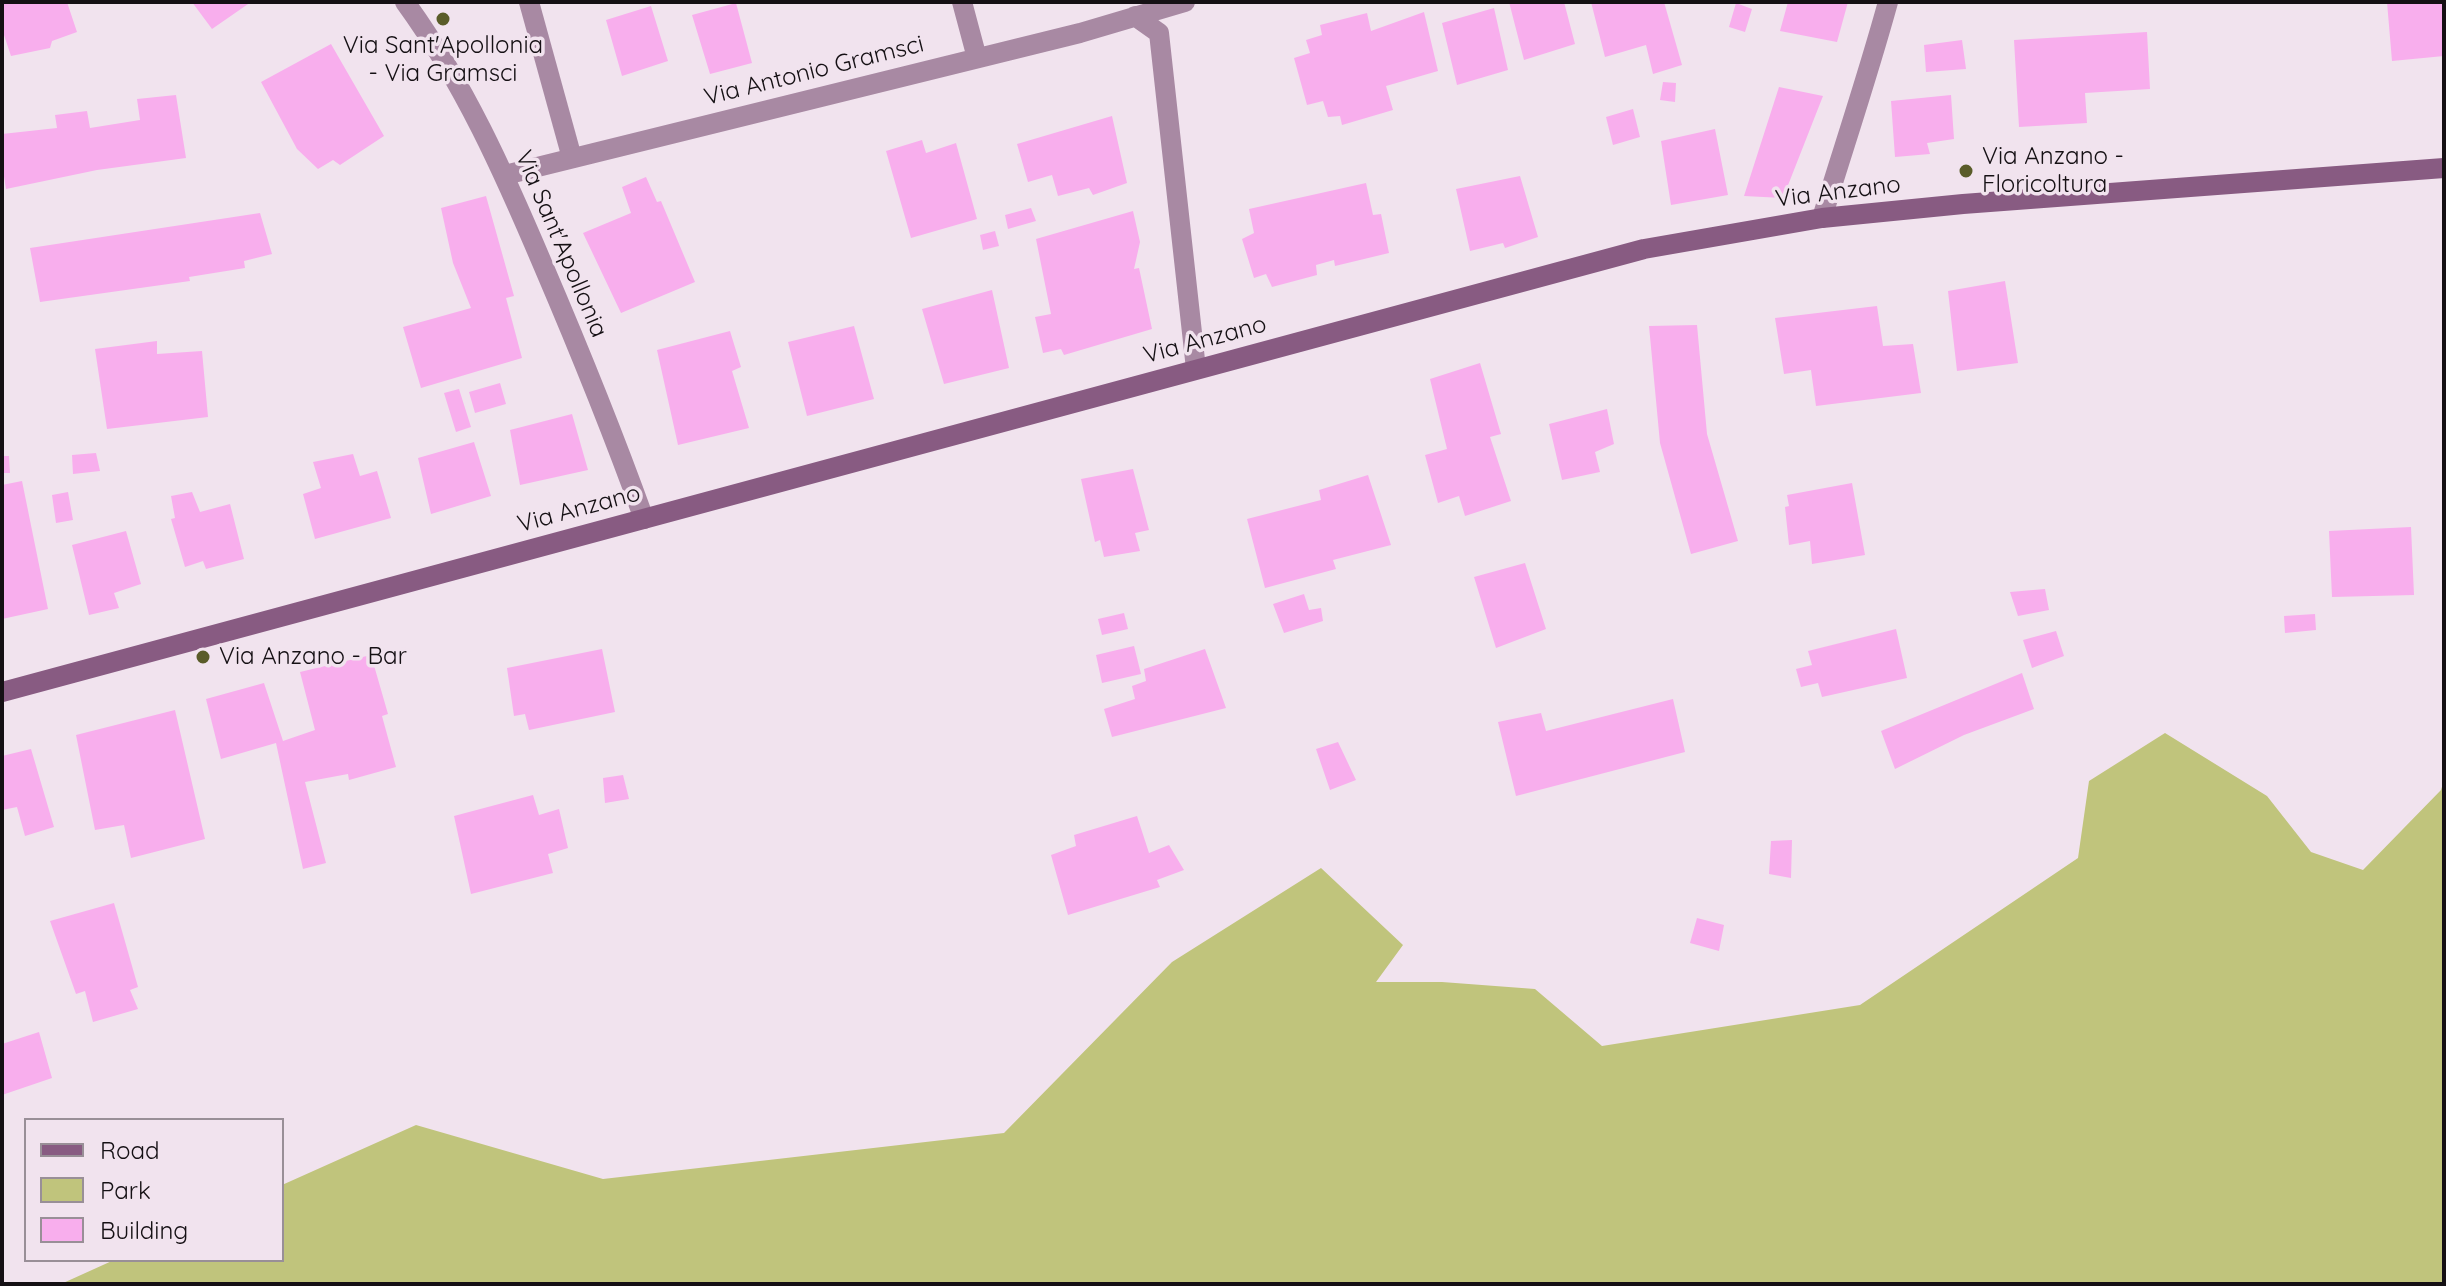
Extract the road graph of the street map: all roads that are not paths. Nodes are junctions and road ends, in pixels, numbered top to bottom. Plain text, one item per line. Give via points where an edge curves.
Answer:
1 (405, 2) edge
2 (529, 2) edge
3 (962, 2) edge
4 (1185, 2) edge
5 (1888, 2) edge
6 (1135, 16) junction
7 (977, 58) junction
8 (572, 158) junction
9 (2444, 168) edge
10 (505, 175) junction
11 (1822, 218) junction
12 (1196, 369) junction
13 (644, 519) junction
14 (2, 692) edge

1 - 10 street, Via Sant'Apollonia via 457,80
2 - 8 street
3 - 7 street
4 - 6 street, Via Antonio Gramsci
5 - 11 street
6 - 7 street, Via Antonio Gramsci
6 - 12 street via 1159,33
7 - 8 street, Via Antonio Gramsci
8 - 10 street, Via Antonio Gramsci
9 - 11 main road, Via Anzano
10 - 13 street, Via Sant'Apollonia
11 - 12 main road, Via Anzano via 1644,249
12 - 13 main road, Via Anzano
13 - 14 main road, Via Anzano

